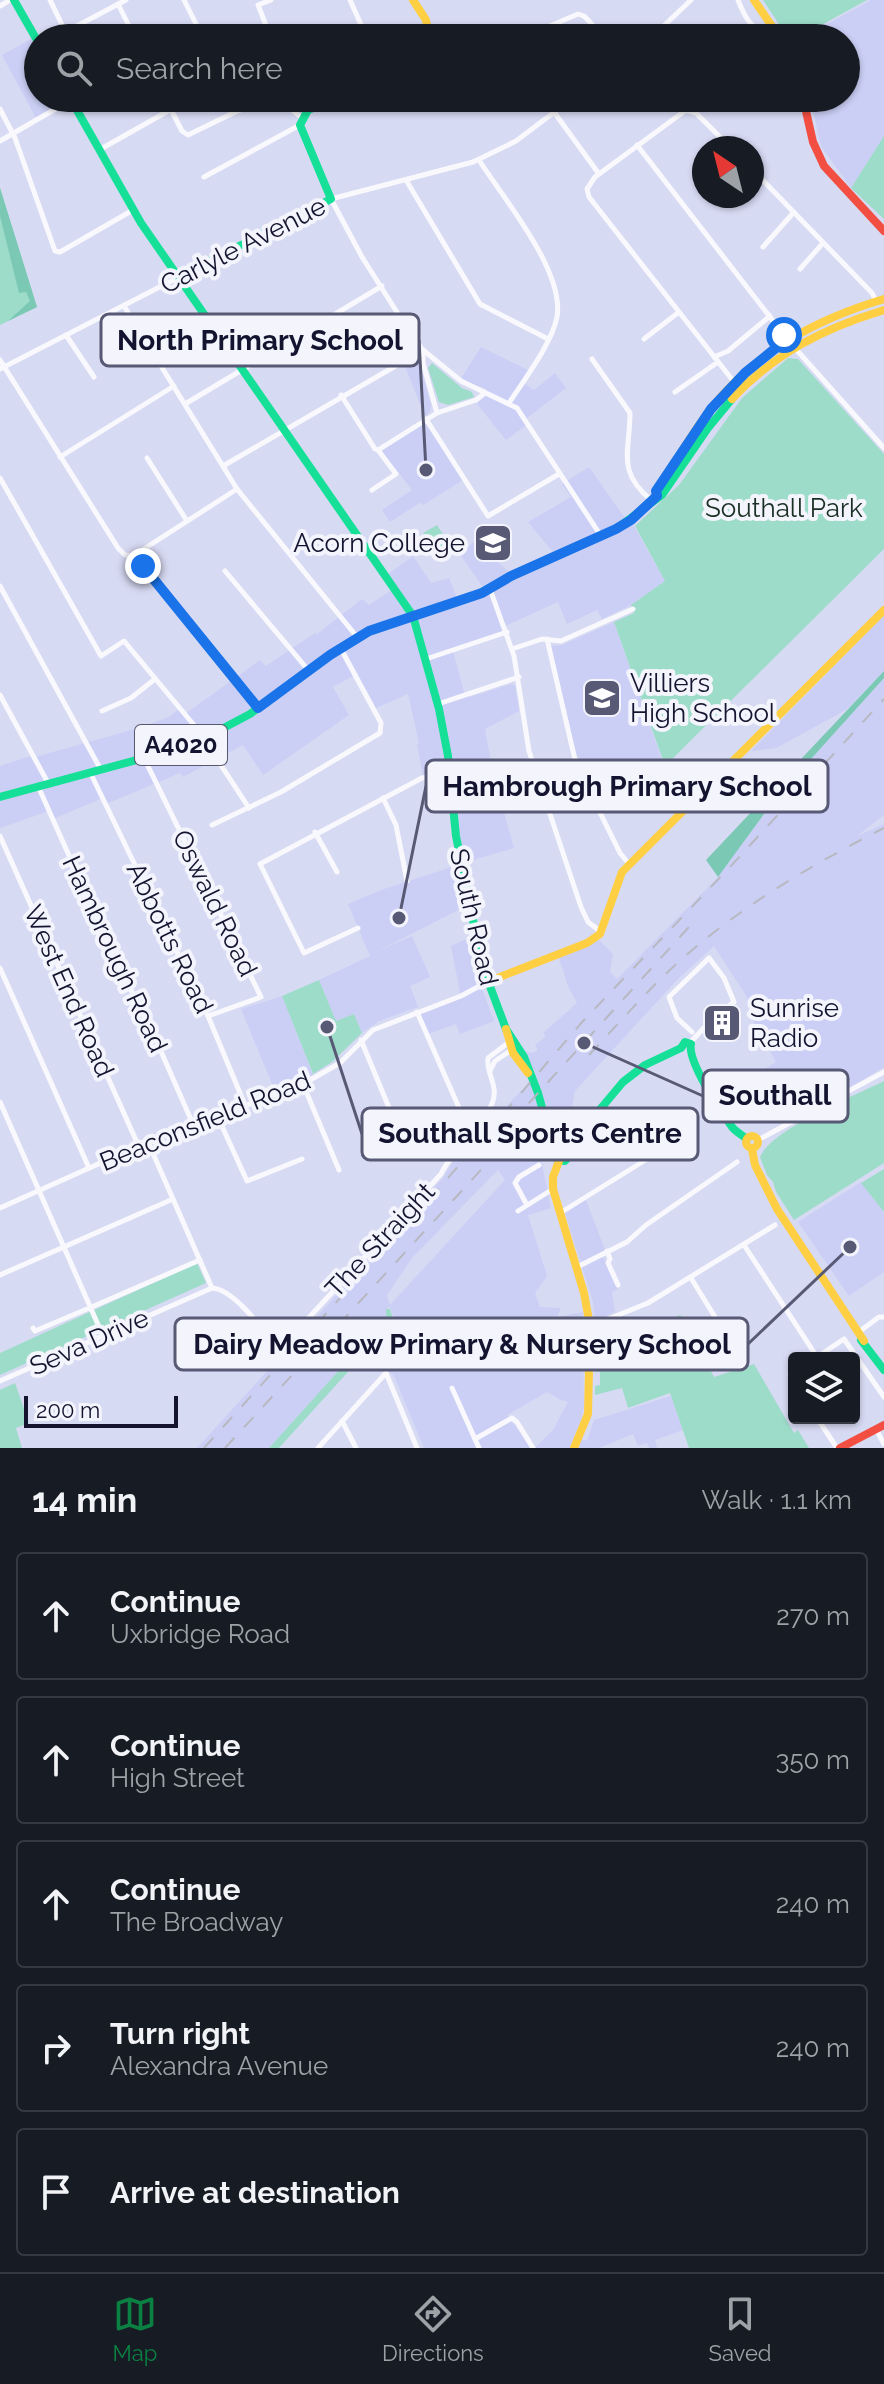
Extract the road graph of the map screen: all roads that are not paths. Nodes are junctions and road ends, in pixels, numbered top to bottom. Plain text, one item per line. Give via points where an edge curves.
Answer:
1 (12, 0) edge
2 (50, 0) edge
3 (126, 0) edge
4 (184, 0) edge
5 (271, 0) edge
6 (350, 0) edge
7 (413, 0) edge
8 (691, 0) edge
9 (738, 0) edge
10 (754, 0) edge
11 (118, 4) junction
12 (0, 6) edge
13 (27, 24) edge
14 (62, 24) edge
15 (81, 24) edge
16 (128, 24) edge
17 (196, 24) edge
18 (265, 24) edge
19 (361, 24) edge
20 (427, 24) edge
21 (555, 24) edge
22 (592, 24) edge
23 (666, 24) edge
24 (751, 24) edge
25 (771, 24) edge
26 (0, 109) edge
27 (48, 112) edge
28 (77, 112) edge
29 (166, 112) edge
30 (171, 112) edge
31 (236, 112) edge
32 (292, 112) edge
33 (309, 112) edge
34 (554, 112) joint
35 (681, 112) edge
36 (694, 112) edge
37 (806, 112) edge
38 (301, 121) junction
39 (13, 133) junction
40 (719, 136) edge
41 (0, 141) edge
42 (637, 145) junction
43 (99, 150) junction
44 (479, 160) junction
45 (599, 174) junction
46 (204, 177) dead end
47 (406, 180) junction
48 (764, 181) edge
49 (331, 199) junction
50 (133, 210) junction
51 (794, 212) junction
52 (884, 231) edge
53 (823, 243) junction
54 (763, 247) dead end
55 (800, 269) dead end
56 (179, 277) junction
57 (382, 286) junction
58 (880, 300) edge
59 (124, 306) junction
60 (884, 310) edge
61 (679, 312) junction
62 (770, 316) junction
63 (825, 318) junction
64 (829, 328) junction
65 (66, 335) junction
66 (548, 339) junction
67 (644, 339) dead end
68 (789, 342) junction
69 (423, 350) junction
70 (592, 359) dead end
71 (716, 359) junction
72 (0, 360) edge
73 (2, 368) edge
74 (243, 369) junction
75 (94, 377) dead end
76 (735, 383) junction
77 (174, 386) junction
78 (675, 392) dead end
79 (485, 393) junction
80 (341, 395) junction
81 (509, 403) junction
82 (185, 404) junction
83 (715, 412) junction
84 (437, 413) junction
85 (426, 419) junction
86 (284, 428) junction
87 (884, 448) edge
88 (378, 450) junction
89 (60, 457) junction
90 (147, 458) dead end
91 (223, 466) junction
92 (559, 474) junction
93 (0, 478) edge
94 (237, 489) junction
95 (372, 490) dead end
96 (654, 498) junction
97 (187, 521) junction
98 (601, 537) junction
99 (133, 556) junction
100 (225, 571) dead end
101 (0, 586) edge
102 (490, 589) junction
103 (633, 609) dead end
104 (884, 610) edge
105 (413, 616) junction
106 (507, 632) junction
107 (355, 634) junction
108 (547, 639) junction
109 (341, 648) junction
110 (512, 649) junction
111 (426, 659) junction
112 (309, 671) junction
113 (519, 677) junction
114 (155, 679) junction
115 (0, 695) edge
116 (438, 704) junction
117 (258, 708) junction
118 (102, 711) dead end
119 (202, 738) junction
120 (144, 758) junction
121 (101, 770) junction
122 (90, 772) junction
123 (450, 774) junction
124 (48, 783) junction
125 (37, 785) junction
126 (0, 797) edge
127 (383, 798) junction
128 (249, 808) junction
129 (212, 825) dead end
130 (315, 832) junction
131 (0, 836) edge
132 (629, 864) junction
133 (337, 872) dead end
134 (407, 881) dead end
135 (358, 928) dead end
136 (601, 932) junction
137 (0, 968) edge
138 (487, 982) junction
139 (417, 1012) junction
140 (208, 1016) junction
141 (692, 1032) dead end
142 (361, 1040) junction
143 (509, 1040) junction
144 (687, 1048) junction
145 (884, 1072) edge
146 (530, 1076) junction
147 (739, 1077) dead end
148 (303, 1084) junction
149 (0, 1102) edge
150 (245, 1105) junction
151 (216, 1113) junction
152 (192, 1122) junction
153 (792, 1122) junction
154 (472, 1130) junction
155 (689, 1133) dead end
156 (747, 1139) junction
157 (758, 1140) junction
158 (148, 1142) junction
159 (404, 1144) dead end
160 (139, 1147) junction
161 (752, 1149) junction
162 (564, 1152) junction
163 (302, 1159) dead end
164 (737, 1162) dead end
165 (539, 1165) dead end
166 (89, 1168) junction
167 (339, 1170) dead end
168 (553, 1189) junction
169 (39, 1190) junction
170 (173, 1199) junction
171 (527, 1205) junction
172 (0, 1208) edge
173 (518, 1211) dead end
174 (560, 1213) junction
175 (775, 1225) dead end
176 (744, 1245) junction
177 (63, 1246) junction
178 (607, 1251) junction
179 (200, 1260) junction
180 (577, 1267) junction
181 (0, 1275) edge
182 (691, 1278) junction
183 (618, 1285) dead end
184 (212, 1288) junction
185 (884, 1316) edge
186 (849, 1319) junction
187 (257, 1322) junction
188 (303, 1324) junction
189 (590, 1326) junction
190 (33, 1328) dead end
191 (273, 1328) junction
192 (861, 1328) junction
193 (284, 1330) junction
194 (103, 1336) junction
195 (268, 1337) junction
196 (288, 1338) junction
197 (864, 1341) junction
198 (812, 1352) edge
199 (825, 1352) edge
200 (853, 1352) edge
201 (860, 1362) edge
202 (744, 1364) dead end
203 (884, 1370) edge
204 (0, 1381) edge
205 (452, 1388) dead end
206 (884, 1397) edge
207 (342, 1421) junction
208 (821, 1424) edge
209 (880, 1427) edge
210 (475, 1439) junction
211 (884, 1444) edge
212 (318, 1448) edge
213 (356, 1448) edge
214 (417, 1448) edge
215 (479, 1448) edge
216 (533, 1448) edge
217 (574, 1448) edge
218 (838, 1448) edge

1 - 12 street
1 - 13 main road
2 - 14 street
3 - 11 street
4 - 17 street
5 - 18 street via 258,5
6 - 19 street
7 - 20 main road
8 - 23 street
9 - 24 street
10 - 25 main road
11 - 15 street
11 - 16 street
21 - 22 street via 578,14
26 - 39 street
27 - 39 street
28 - 43 main road, South Road
29 - 43 street
30 - 31 street via 187,135
32 - 38 street
33 - 38 main road
34 - 44 street, Carlyle Avenue
34 - 45 street
35 - 42 street
36 - 40 street
37 - 52 main road via 824,166
38 - 46 street
38 - 49 main road
39 - 41 street
39 - 50 street via 55,251
42 - 45 street
42 - 62 street
43 - 50 main road, South Road
44 - 47 street, Carlyle Avenue
44 - 66 street via 548,265 557,291 557,318
45 - 61 street via 587,184 589,197
47 - 49 street, Carlyle Avenue
47 - 66 street via 480,304
48 - 51 street
49 - 56 main road, Carlyle Avenue
49 - 57 street
50 - 56 main road, South Road
51 - 53 street
51 - 54 street
53 - 55 street
53 - 58 street
56 - 59 street, Carlyle Avenue
56 - 74 main road, South Road
57 - 69 street
57 - 74 street
58 - 63 main road, A4020
59 - 65 street, Carlyle Avenue
59 - 77 street
60 - 64 main road, A4020
61 - 67 street
61 - 71 street
62 - 68 street
62 - 71 street
63 - 64 main road
63 - 68 main road, A4020
64 - 68 main road, A4020
65 - 73 street, Carlyle Avenue
65 - 75 street
66 - 81 street
68 - 76 main road, A4020
68 - 83 main road, A4020
68 - 87 street
69 - 79 street
69 - 80 street
69 - 84 street
70 - 96 street via 630,413 626,463 641,490
71 - 76 street
71 - 78 street
72 - 73 street
73 - 89 street
74 - 82 street
74 - 86 main road, South Road
76 - 83 main road, A4020
77 - 82 street
77 - 89 street
79 - 81 street
79 - 84 street
80 - 86 street
80 - 88 street
81 - 92 street via 524,416
82 - 91 street
83 - 96 main road, A4020 via 662,495
84 - 85 street
85 - 88 street
85 - 92 street via 488,516
86 - 91 street
86 - 105 main road, South Road
88 - 95 street via 396,474
89 - 99 street via 120,552
90 - 97 street
91 - 94 street
92 - 98 street
93 - 114 street via 101,656 124,641
94 - 97 street
94 - 107 street
96 - 98 main road, A4020 via 631,520
97 - 99 street
98 - 102 main road, A4020
99 - 117 street
100 - 112 street
101 - 121 street
102 - 105 main road, A4020
102 - 106 street
103 - 108 street via 561,641
104 - 132 main road
105 - 107 main road, A4020
105 - 111 main road, South Road
106 - 110 street
106 - 111 street
107 - 109 main road, A4020
108 - 110 street
108 - 132 street via 576,764
109 - 112 main road, A4020
109 - 128 street via 382,730
110 - 113 street
111 - 116 main road, South Road
112 - 117 main road, A4020
113 - 116 street
113 - 136 street via 531,757 584,914
114 - 118 street
114 - 119 street
115 - 124 street
116 - 123 main road, South Road
117 - 119 main road, A4020
119 - 120 main road, A4020
119 - 128 street
120 - 121 main road, A4020
120 - 140 street, Oswald Road via 261,997
121 - 122 main road, A4020
122 - 124 main road, A4020
122 - 140 street, Abbotts Road
123 - 127 street via 422,778
123 - 138 main road, South Road via 456,836
124 - 125 main road, A4020
125 - 126 main road, A4020
125 - 152 street, Hambrough Road
127 - 130 street
127 - 134 street via 396,825
128 - 129 street
130 - 133 street
130 - 135 street via 260,864 304,953
131 - 160 street, West End Road
132 - 136 main road via 618,879
136 - 138 main road via 587,943
137 - 166 street
138 - 139 street, Beaconsfield Road
138 - 143 main road, South Road
139 - 142 street, Beaconsfield Road
139 - 154 street
140 - 150 street, Abbotts Road
141 - 144 street via 677,1018 669,997 709,958 734,1002
142 - 148 street, Beaconsfield Road via 340,1063
142 - 159 street
143 - 146 main road, South Road
143 - 146 main road, South Road via 524,1057
143 - 154 street, The Straight via 490,1073 493,1101
144 - 156 main road via 734,1130
144 - 162 main road via 659,1056 624,1082
145 - 153 street
146 - 162 main road, South Road via 547,1125
147 - 153 street via 745,1085 762,1075
148 - 150 street, Beaconsfield Road
148 - 167 street
149 - 169 street
150 - 151 street, Beaconsfield Road
151 - 152 street, Beaconsfield Road
151 - 163 street via 247,1181
152 - 158 street, Beaconsfield Road
153 - 157 street
154 - 188 street, The Straight via 439,1177
155 - 174 street
156 - 157 main road
156 - 161 main road
157 - 161 main road
158 - 160 street, Beaconsfield Road
158 - 170 street
160 - 166 street, Beaconsfield Road
161 - 186 main road via 755,1169
162 - 168 main road, South Road via 556,1156
164 - 178 street
165 - 171 street via 515,1183
166 - 169 street, Beaconsfield Road
168 - 171 street
168 - 174 main road
169 - 172 street, Beaconsfield Road
169 - 177 street
170 - 177 street
170 - 179 street
171 - 173 street
174 - 180 main road
175 - 176 street
176 - 182 street
176 - 198 street
177 - 181 street
177 - 194 street
178 - 180 street
178 - 183 street
179 - 184 street
179 - 190 street
180 - 189 main road
182 - 189 street via 648,1303
182 - 202 street
184 - 187 street via 224,1291
184 - 194 street, Seva Drive
185 - 192 street
186 - 192 main road
186 - 197 main road
187 - 191 street
187 - 195 street
188 - 193 street, The Straight
188 - 196 street, The Straight
189 - 217 main road via 588,1414
191 - 193 street
191 - 195 street
192 - 197 main road
193 - 196 street
194 - 204 street, Seva Drive
195 - 196 street via 278,1347
197 - 203 main road
199 - 200 street via 844,1339
201 - 206 street
205 - 210 street
207 - 212 street
207 - 213 street
207 - 214 street via 386,1373
208 - 218 street
209 - 211 street
209 - 218 main road
210 - 215 street
210 - 216 street via 512,1418

